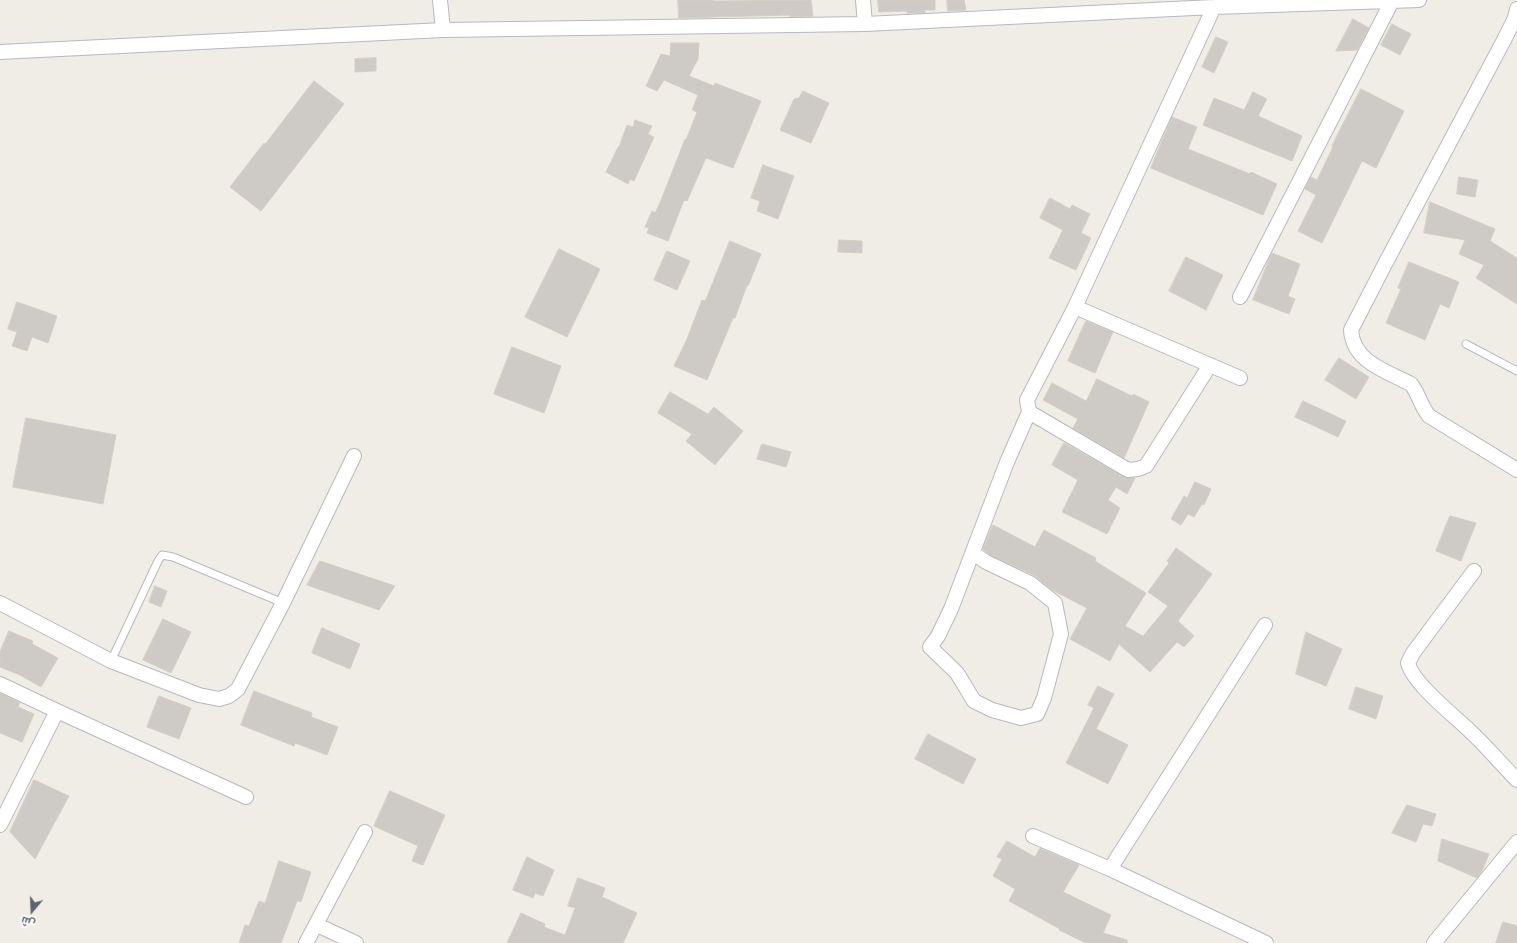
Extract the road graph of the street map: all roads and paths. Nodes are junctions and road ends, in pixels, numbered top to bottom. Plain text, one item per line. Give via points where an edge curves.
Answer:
1 (440, 0) edge
2 (863, 0) edge
3 (1418, 0) edge
4 (1392, 1) edge
5 (1214, 7) junction
6 (1517, 9) edge
7 (865, 24) junction
8 (443, 30) junction
9 (0, 52) edge
10 (1240, 297) dead end
11 (1075, 307) junction
12 (1466, 344) dead end
13 (1210, 365) junction
14 (1517, 371) edge
15 (1240, 378) dead end
16 (1029, 412) junction
17 (354, 456) dead end
18 (1517, 470) edge
19 (973, 553) junction
20 (1474, 571) dead end
21 (0, 603) edge
22 (283, 603) junction
23 (1265, 625) dead end
24 (111, 662) junction
25 (0, 684) edge
26 (57, 711) junction
27 (1517, 780) edge
28 (246, 797) dead end
29 (0, 825) edge
30 (365, 832) dead end
31 (1034, 836) dead end
32 (1517, 842) edge
33 (1110, 869) junction
34 (317, 924) junction
35 (306, 943) edge
36 (356, 943) edge
37 (1266, 943) edge
38 (1434, 943) edge

1 - 8 street
2 - 7 street
3 - 4 street
4 - 5 street
4 - 10 street
5 - 7 street
5 - 11 street
6 - 18 street via 1504,40 1351,330 1356,350 1367,362 1411,384 1422,408 1429,416
7 - 8 street
8 - 9 street
11 - 13 street
11 - 16 street via 1027,400
12 - 14 lane
13 - 15 street
13 - 16 street via 1146,466 1138,469 1128,470
16 - 19 street
17 - 22 street
19 - 19 street via 951,609 938,636 930,646 957,674 974,701 992,710 1022,718 1037,714 1044,698 1061,634 1055,602 1030,583
20 - 27 street via 1413,653 1408,664 1409,670
21 - 24 street
22 - 24 street via 238,689 228,696 219,699 199,695
22 - 24 lane via 173,557 162,555
23 - 33 street
25 - 26 street
26 - 28 street
26 - 29 street
30 - 34 street
31 - 33 street
32 - 38 street
33 - 37 street
34 - 35 street
34 - 36 street

